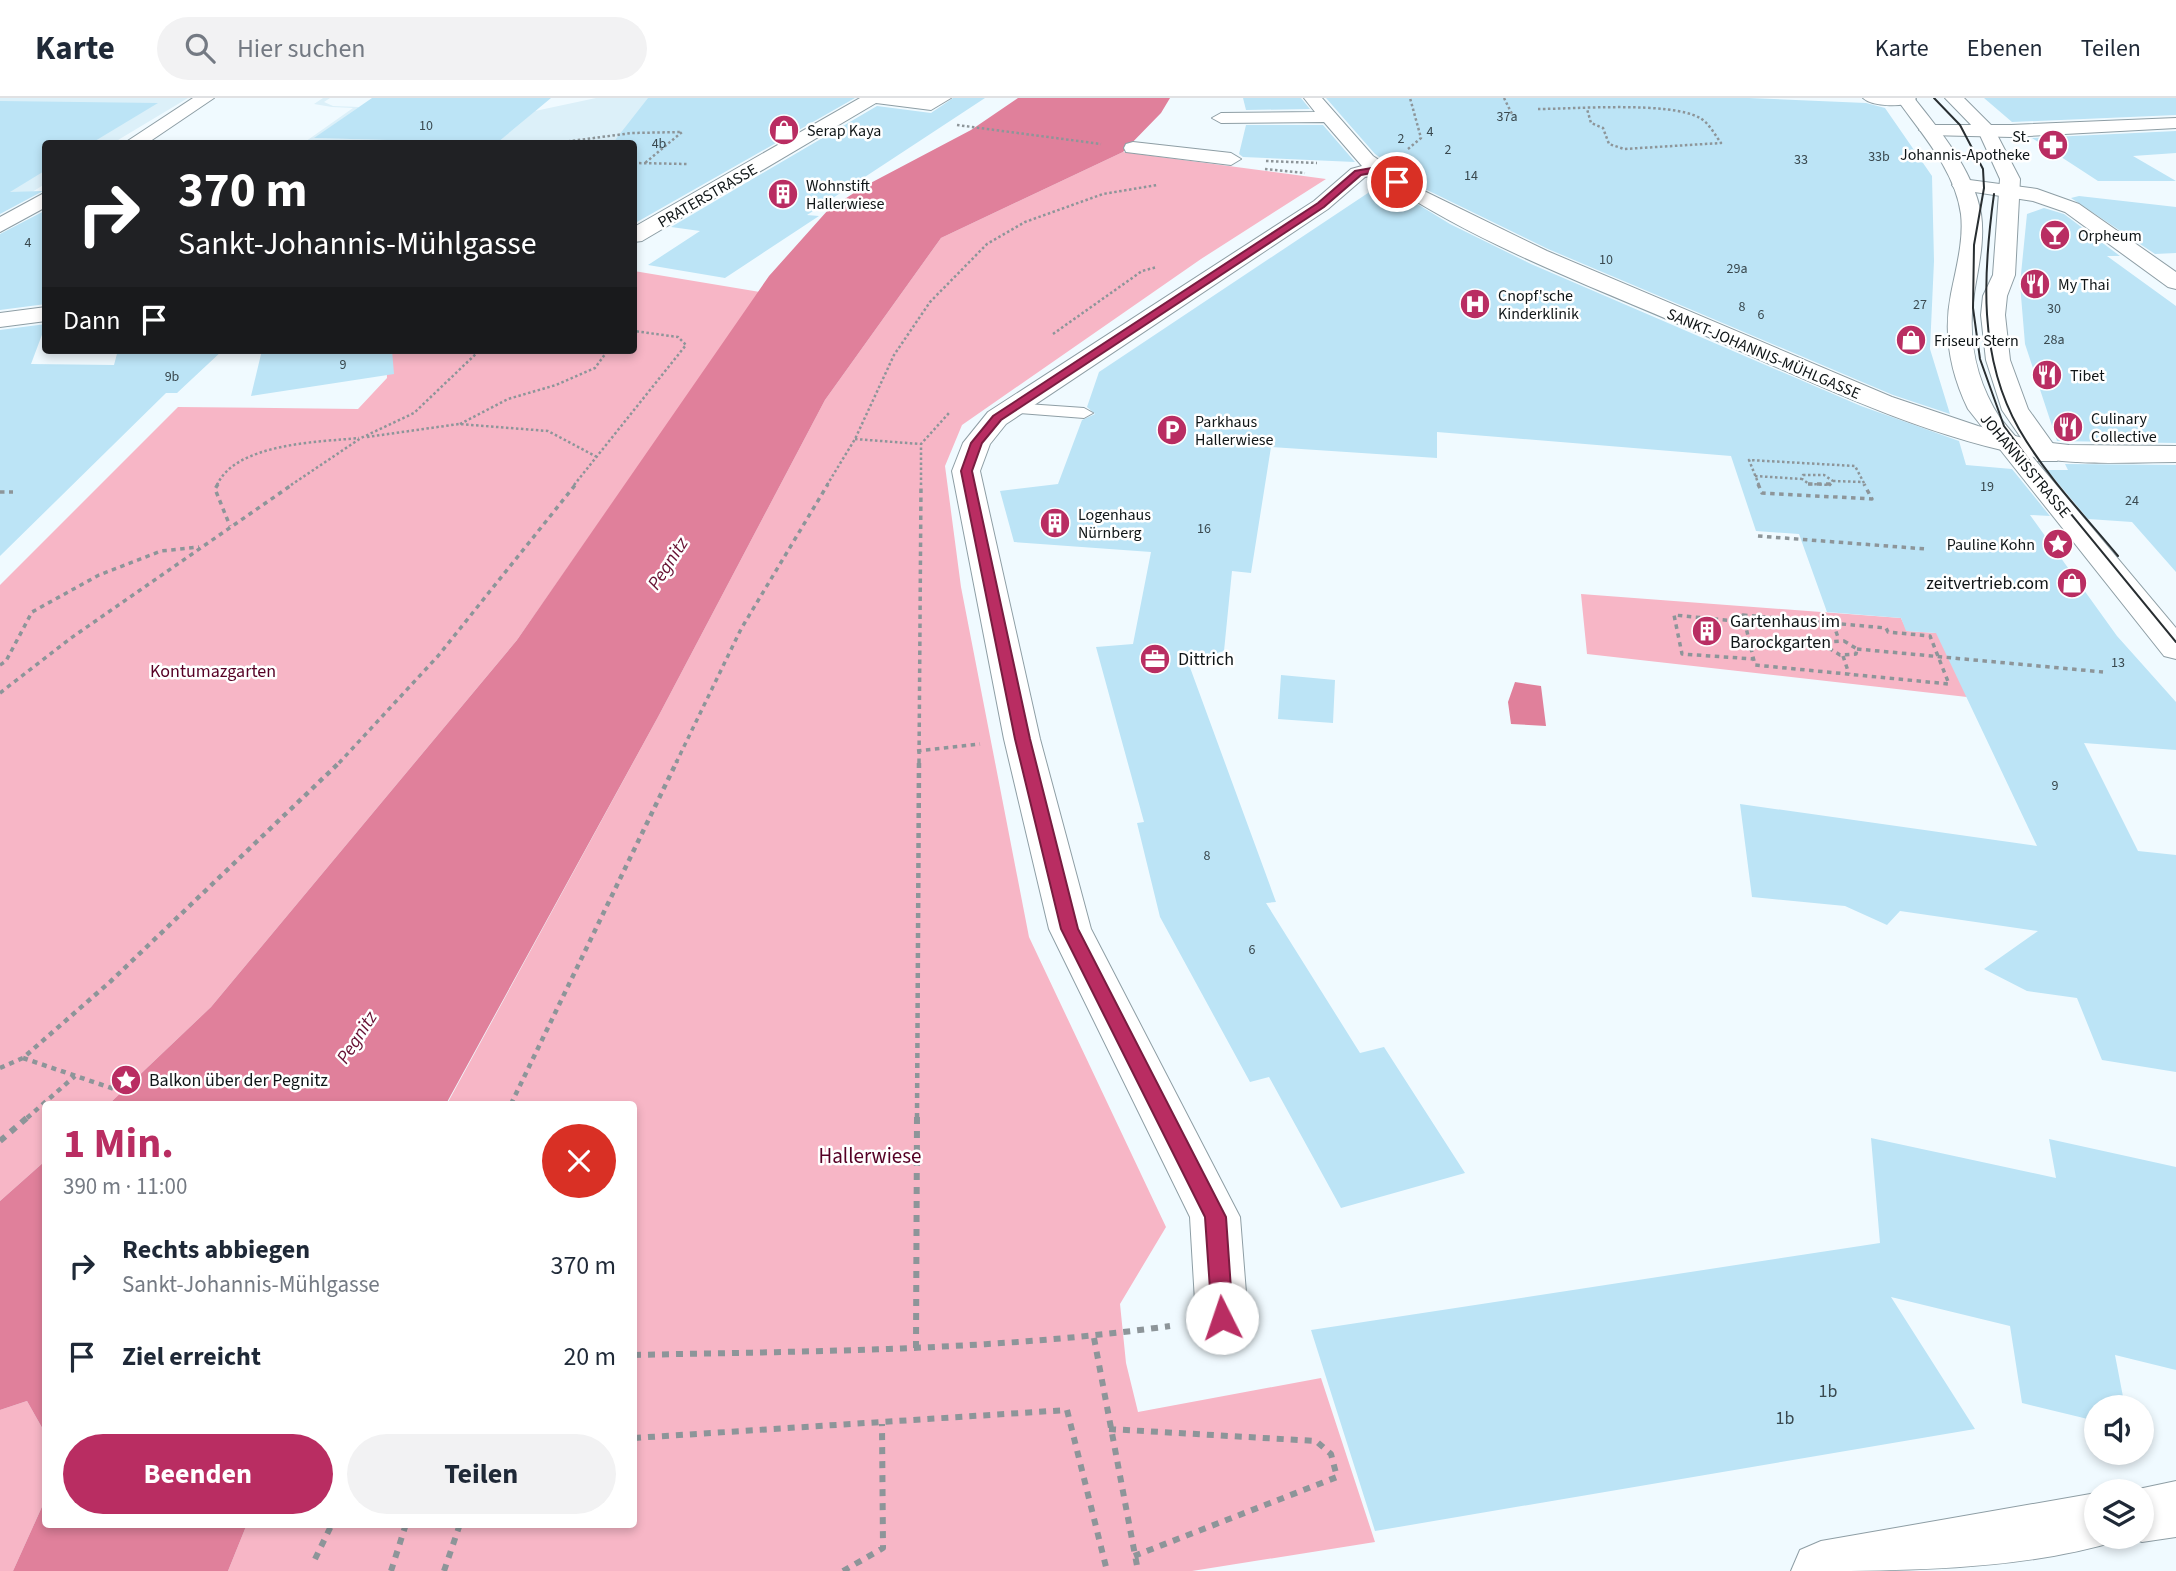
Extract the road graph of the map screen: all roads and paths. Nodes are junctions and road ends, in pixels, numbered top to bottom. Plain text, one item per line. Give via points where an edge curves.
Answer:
1 (205, 98) edge
2 (874, 98) edge
3 (942, 98) edge
4 (1228, 98) edge
5 (1312, 98) edge
6 (1410, 98) edge
7 (1504, 98) edge
8 (1872, 98) edge
9 (1954, 98) edge
10 (1906, 99) edge
11 (1538, 109) dead end
12 (1587, 109) junction
13 (1513, 116) dead end
14 (1326, 117) junction
15 (1221, 118) junction
16 (2176, 123) edge
17 (971, 128) dead end
18 (1928, 130) junction
19 (1987, 131) junction
20 (1421, 132) dead end
21 (138, 140) edge
22 (596, 140) edge
23 (1133, 148) joint
24 (1202, 158) junction
25 (1231, 159) joint
26 (645, 163) dead end
27 (1254, 168) dead end
28 (1367, 171) junction
29 (1962, 185) junction
30 (1122, 190) dead end
31 (2011, 191) junction
32 (42, 200) edge
33 (0, 226) edge
34 (637, 234) edge
35 (1235, 262) junction
36 (2176, 282) edge
37 (42, 315) edge
38 (0, 320) edge
39 (637, 331) edge
40 (1041, 342) dead end
41 (476, 354) edge
42 (605, 354) edge
43 (958, 405) dead end
44 (1012, 408) junction
45 (1084, 413) dead end
46 (459, 424) junction
47 (361, 438) junction
48 (855, 439) junction
49 (2005, 442) junction
50 (921, 444) junction
51 (2043, 450) junction
52 (2176, 454) edge
53 (597, 457) junction
54 (1806, 464) junction
55 (1811, 473) junction
56 (1755, 476) junction
57 (1802, 479) junction
58 (1833, 481) junction
59 (1863, 482) junction
60 (1820, 487) junction
61 (0, 492) edge
62 (12, 492) dead end
63 (1825, 497) junction
64 (230, 526) junction
65 (1758, 536) dead end
66 (200, 547) junction
67 (1926, 549) dead end
68 (2176, 615) edge
69 (1745, 622) junction
70 (1833, 623) junction
71 (1749, 640) junction
72 (1839, 640) junction
73 (1827, 647) junction
74 (1857, 649) junction
75 (2176, 649) edge
76 (1843, 656) junction
77 (1938, 657) junction
78 (1754, 659) junction
79 (0, 665) edge
80 (2103, 672) dead end
81 (1849, 674) junction
82 (0, 693) edge
83 (1022, 739) junction
84 (917, 751) junction
85 (23, 1058) junction
86 (0, 1068) edge
87 (76, 1075) junction
88 (123, 1092) dead end
89 (46, 1101) edge
90 (512, 1101) edge
91 (42, 1105) edge
92 (0, 1141) edge
93 (1222, 1318) joint
94 (1094, 1338) junction
95 (916, 1348) junction
96 (637, 1355) edge
97 (882, 1424) junction
98 (1109, 1429) junction
99 (637, 1438) edge
100 (2176, 1509) edge
101 (2154, 1512) edge
102 (2084, 1523) edge
103 (330, 1528) edge
104 (405, 1528) edge
105 (459, 1528) edge
106 (1134, 1556) junction
107 (314, 1559) dead end
108 (391, 1571) edge
109 (444, 1571) edge
110 (844, 1571) edge
111 (1107, 1571) edge
112 (1138, 1571) edge
113 (1821, 1571) edge

1 - 21 street
2 - 3 street via 931,105
2 - 34 street, PRATERSTRASSE
4 - 15 street
5 - 14 street, SANKT-JOHANNIS-MÜHLGASSE
6 - 20 path
7 - 13 path
8 - 10 street, JOHANNISSTRASSE
9 - 19 street, JOHANNISSTRASSE
10 - 18 street, JOHANNISSTRASSE
11 - 12 path
12 - 12 path via 1684,112 1706,123 1721,143 1623,149 1609,144 1603,128 1591,123
14 - 15 street
14 - 28 street, SANKT-JOHANNIS-MÜHLGASSE
15 - 24 street
16 - 19 street
17 - 23 path
18 - 19 street
18 - 29 street, JOHANNISSTRASSE
19 - 31 street, JOHANNISSTRASSE via 2005,165
22 - 26 path via 656,130 682,132
23 - 24 street
24 - 25 street
25 - 28 path via 1345,164
27 - 28 path via 1318,174
28 - 35 street
28 - 49 street, SANKT-JOHANNIS-MÜHLGASSE via 1665,312 1883,403
29 - 31 street
29 - 49 street, JOHANNISSTRASSE via 1971,226 1969,274 1959,320 1961,355 1971,394
30 - 48 path via 1024,222 987,244 930,302 894,355
31 - 36 street via 2072,208
31 - 51 street, JOHANNISSTRASSE via 2004,275 1993,315 1997,360 2015,410
32 - 33 street
35 - 40 path via 1185,262 1142,271
35 - 44 street
37 - 38 street
39 - 53 path via 678,337 686,345
41 - 47 path via 414,413
42 - 46 path via 595,368 556,386 508,399
43 - 50 path
44 - 45 lane
44 - 83 street via 997,418 977,443 966,471
46 - 47 path
46 - 53 path via 548,431
47 - 64 path
47 - 64 path via 306,443 224,471 215,489
48 - 50 path
48 - 90 path via 741,629
49 - 51 street, SANKT-JOHANNIS-MÜHLGASSE
49 - 75 street, JOHANNISSTRASSE
50 - 84 path
51 - 52 street, SANKT-JOHANNIS-MÜHLGASSE
51 - 68 street, JOHANNISSTRASSE
53 - 85 path via 439,656 368,735 170,926
54 - 55 path
54 - 56 path via 1749,460
54 - 59 path via 1855,467
55 - 57 path
55 - 58 path
56 - 57 path
56 - 63 path via 1762,493
57 - 60 path
58 - 59 path
58 - 60 path
59 - 63 path via 1872,499
60 - 63 path
61 - 62 path
64 - 66 path
65 - 67 path
66 - 79 path via 148,556 99,575 32,612
66 - 82 path
69 - 70 path via 1743,615
69 - 71 path
69 - 78 path via 1674,615 1682,654
70 - 72 path
70 - 77 path via 1930,636
71 - 73 path
71 - 78 path
72 - 73 path via 1828,642
72 - 74 path
73 - 76 path
74 - 76 path via 1856,654
74 - 77 path
76 - 81 path
77 - 80 path
77 - 81 path via 1948,684
78 - 81 path via 1755,665
83 - 84 path
83 - 93 street via 1070,929 1215,1217
84 - 95 path
85 - 86 path
85 - 87 path
87 - 88 path
87 - 89 path
91 - 92 path
93 - 94 path
94 - 95 path
94 - 98 path
95 - 96 path
97 - 99 path
97 - 110 path via 883,1548
97 - 111 path via 1067,1410
98 - 106 path
98 - 106 path via 1316,1441 1331,1454 1336,1477
100 - 101 street
102 - 113 street
103 - 107 path
104 - 108 path
105 - 109 path
106 - 112 path

